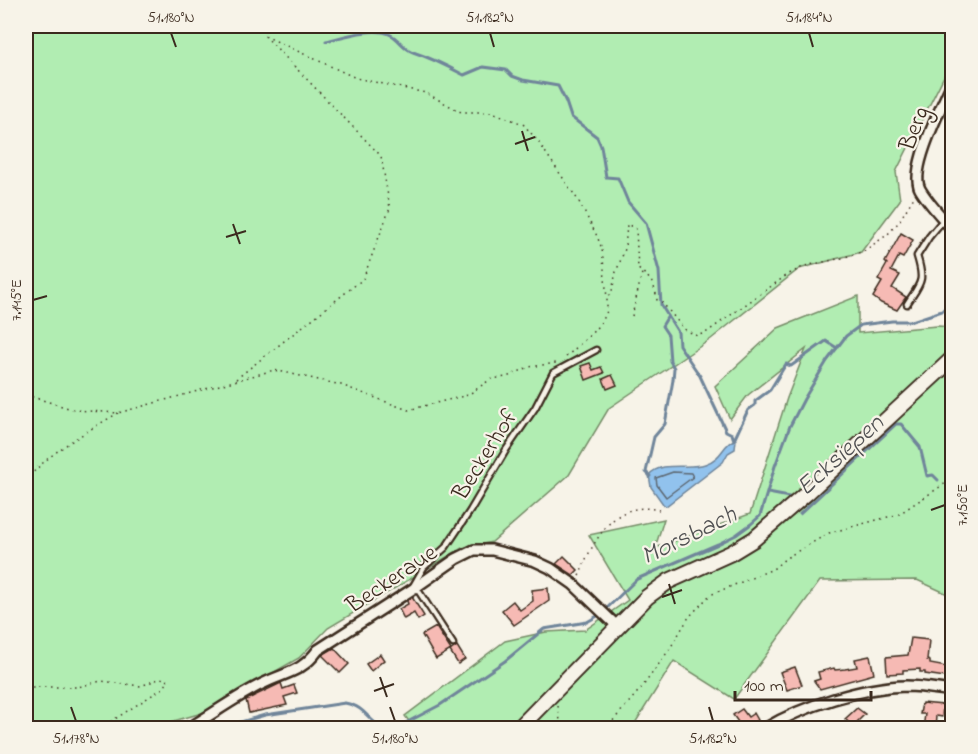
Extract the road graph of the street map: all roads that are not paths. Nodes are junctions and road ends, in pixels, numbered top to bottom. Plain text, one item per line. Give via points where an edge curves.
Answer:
1 (952, 83) edge
2 (944, 219) junction
3 (952, 229) edge
4 (907, 304) dead end
5 (596, 350) dead end
6 (952, 359) edge
7 (414, 588) junction
8 (614, 622) junction
9 (453, 644) dead end
10 (952, 691) edge
11 (189, 729) edge
12 (519, 729) edge
13 (766, 729) edge

1 - 2 street, Berg via 927,141 918,180 920,189
2 - 3 street
2 - 4 lane via 917,256 921,282
5 - 7 lane, Beckerhof via 553,373 470,511 446,547 424,567
6 - 8 main road via 767,529 742,547 669,581
7 - 8 street, Beckeraue via 474,550 492,550 550,568
7 - 9 lane
7 - 11 street, Beckeraue via 318,650 308,663 291,674 262,684
8 - 12 main road
10 - 13 street via 906,686 878,689 816,706

